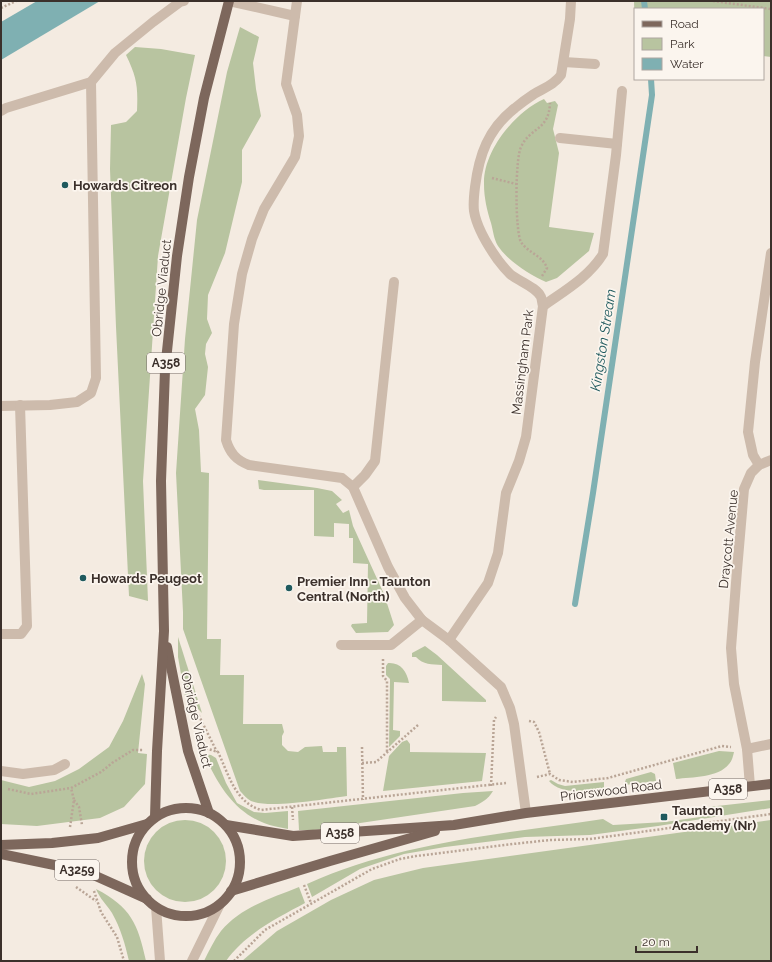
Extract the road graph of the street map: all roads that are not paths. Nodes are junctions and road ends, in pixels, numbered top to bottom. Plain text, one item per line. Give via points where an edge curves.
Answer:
1 (184, 1) edge
2 (229, 1) edge
3 (297, 1) edge
4 (571, 1) edge
5 (295, 16) junction
6 (564, 62) junction
7 (595, 64) dead end
8 (91, 82) junction
9 (622, 91) dead end
10 (1, 111) edge
11 (560, 138) dead end
12 (617, 144) junction
13 (771, 253) edge
14 (394, 282) dead end
15 (543, 306) junction
16 (20, 405) junction
17 (1, 406) edge
18 (771, 460) edge
19 (759, 465) junction
20 (353, 487) junction
21 (422, 620) junction
22 (164, 631) junction
23 (1, 634) edge
24 (450, 640) junction
25 (341, 646) dead end
26 (771, 744) edge
27 (747, 749) junction
28 (65, 764) dead end
29 (1, 772) edge
30 (771, 784) edge
31 (750, 786) junction
32 (209, 813) junction
33 (526, 813) junction
34 (155, 818) junction
35 (147, 824) junction
36 (226, 825) junction
37 (454, 825) junction
38 (1, 845) edge
39 (1, 854) edge
40 (231, 891) junction
41 (152, 903) junction
42 (220, 904) junction
43 (160, 961) edge
44 (192, 961) edge

1 - 8 street via 115,53
2 - 5 street
2 - 22 main road, Obridge Viaduct / A358 via 204,98 189,177 178,248 165,370 161,482
3 - 5 street
4 - 6 street
5 - 20 street via 286,84 297,115 299,136 295,157 264,209 252,238 242,274 234,324 226,440 233,456 249,465 342,478
6 - 7 street
6 - 15 street, Massingham Park via 558,81 513,109 492,132 478,164 474,196 474,212 488,246 510,274 534,288 541,296
8 - 10 street
8 - 16 street via 96,378 91,393 77,402
9 - 12 street
11 - 12 street
12 - 15 street via 603,254 574,285
13 - 19 street via 748,432 753,455
14 - 20 street via 375,461
15 - 24 street, Massingham Park via 526,437 506,493 498,553 488,583
16 - 17 street
16 - 23 street via 27,626 21,634
18 - 19 street
19 - 27 street, Draycott Avenue via 751,473 744,489 731,648 734,684
20 - 21 street via 388,567 405,598
21 - 24 street
21 - 25 street via 392,645
22 - 32 main road, Obridge Viaduct / A358 via 188,751
22 - 34 main road, Obridge Viaduct / A358
24 - 33 street via 501,687 514,724
26 - 27 street
27 - 31 street, Draycott Avenue
28 - 29 street via 54,770 23,774
30 - 31 main road, Priorswood Road / A358
31 - 33 main road, Priorswood Road / A358
32 - 34 main road, Priorswood Road / A358 via 191,808 172,809
32 - 36 main road, Priorswood Road / A358
33 - 37 main road, Priorswood Road / A358
34 - 35 main road, Priorswood Road / A358
35 - 38 main road, Priorswood Road / A3259 via 98,838
35 - 41 main road, Priorswood Road / A358 via 138,836 132,863 140,889
36 - 37 main road, Priorswood Road / A358 via 290,836
36 - 40 main road, Priorswood Road / A358 via 236,840 240,858 238,875
37 - 40 main road, Priorswood Road / A358
39 - 41 main road, Priorswood Road / A3259 via 70,868
40 - 42 main road, Priorswood Road / A358
41 - 42 main road, Priorswood Road / A358 via 172,914 189,915 205,912
41 - 43 street
42 - 44 street

